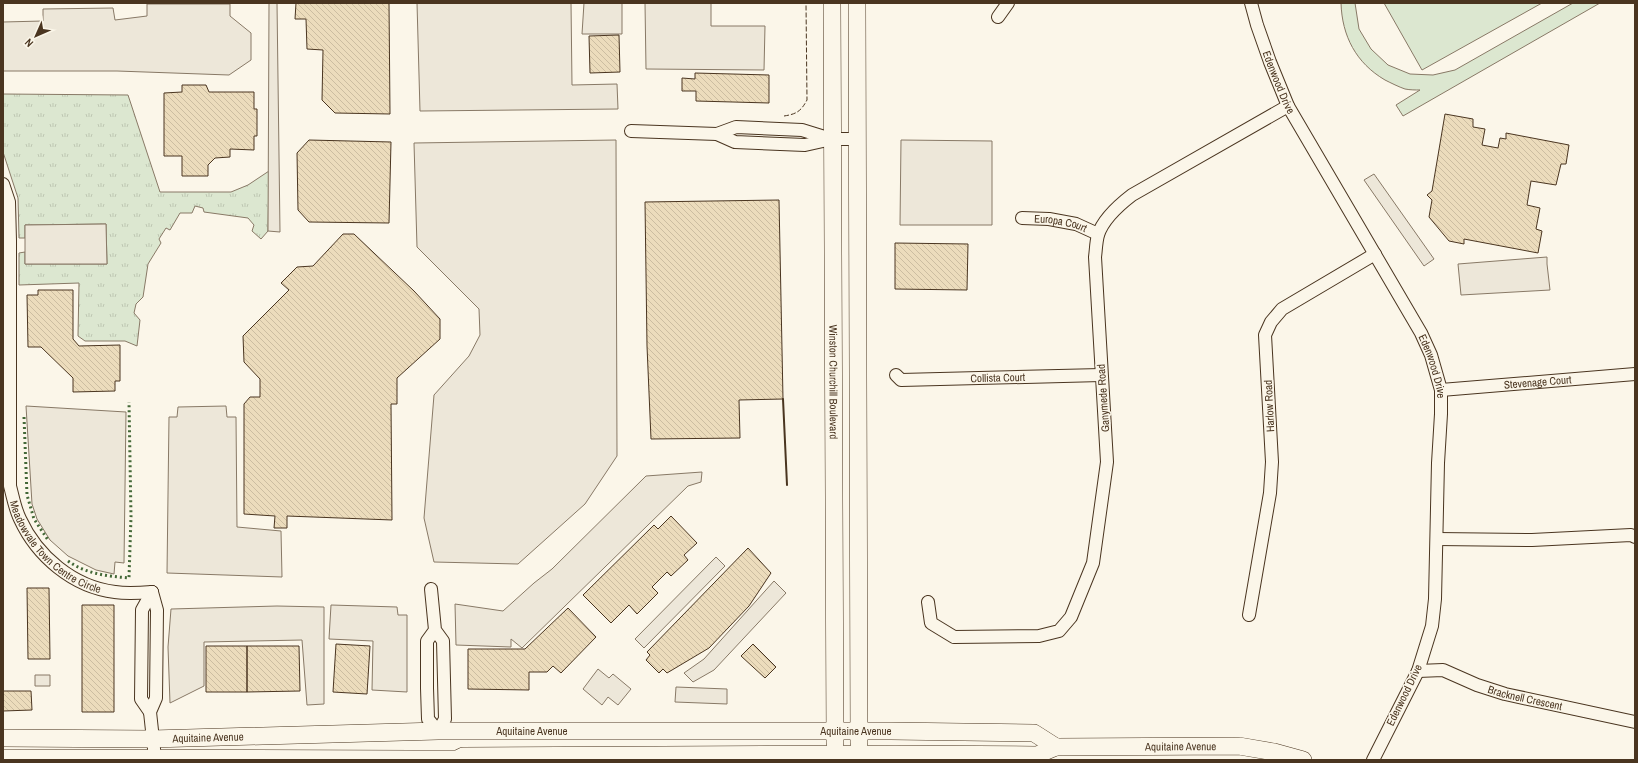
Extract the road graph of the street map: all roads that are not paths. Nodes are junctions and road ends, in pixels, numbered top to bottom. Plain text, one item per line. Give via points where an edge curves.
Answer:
1 (832, 3) edge
2 (857, 3) edge
3 (1008, 3) edge
4 (1251, 3) edge
5 (998, 17) dead end
6 (1288, 106) junction
7 (630, 131) dead end
8 (832, 139) junction
9 (857, 139) junction
10 (3, 184) edge
11 (1022, 218) dead end
12 (1098, 234) junction
13 (1374, 254) junction
14 (1635, 374) edge
15 (896, 375) dead end
16 (1101, 375) junction
17 (1441, 390) junction
18 (7, 401) edge
19 (1635, 537) edge
20 (1437, 539) junction
21 (431, 589) dead end
22 (928, 602) dead end
23 (1249, 615) dead end
24 (435, 630) junction
25 (1418, 671) junction
26 (1635, 722) edge
27 (438, 731) junction
28 (835, 731) junction
29 (859, 731) junction
30 (3, 738) edge
31 (152, 739) junction
32 (1056, 747) junction
33 (836, 757) edge
34 (860, 757) edge
35 (3, 758) edge
36 (155, 758) junction
37 (437, 759) edge
38 (1303, 760) edge
39 (1373, 760) edge

1 - 8 street, Winston Churchill Boulevard
2 - 9 street
3 - 5 street
4 - 6 street, Edenwood Drive via 1270,62
6 - 12 street, Ganymede Road via 1132,195 1118,206
6 - 13 street, Edenwood Drive
7 - 8 street via 717,134 735,142 804,145
8 - 9 street
8 - 28 street, Winston Churchill Boulevard
9 - 29 street
10 - 18 street, Meadowvale Town Centre Circle via 9,202 10,233
11 - 12 street, Europa Court via 1076,224
12 - 16 street, Ganymede Road via 1095,257
13 - 17 street, Edenwood Drive via 1421,332
13 - 23 street, Harlow Road via 1282,309 1271,322 1265,335 1272,462 1270,493
14 - 17 street, Stevenage Court
15 - 16 street, Collista Court via 901,380
16 - 22 street, Ganymede Road via 1107,462 1093,563 1071,617 1059,631 1039,636 954,636 931,623
17 - 20 street, Edenwood Drive
18 - 31 street, Meadowvale Town Centre Circle via 10,486 19,517 33,543 49,561 91,587 114,592 152,592 142,610 141,699 150,712
19 - 20 street via 1631,535 1532,540
20 - 25 street, Edenwood Drive via 1432,626
21 - 24 street
24 - 27 street via 443,641 445,719
24 - 27 street via 427,641 427,688 428,719
25 - 26 street, Bracknell Crescent via 1443,670 1505,694
25 - 39 street, Edenwood Drive
27 - 28 street, Aquitaine Avenue
27 - 31 street, Aquitaine Avenue
27 - 37 street
28 - 29 street, Aquitaine Avenue
28 - 33 street, Winston Churchill Boulevard
29 - 32 street, Aquitaine Avenue via 1034,733
29 - 34 street
30 - 31 street, Aquitaine Avenue
31 - 36 street, Meadowvale Town Centre Circle
32 - 34 street, Aquitaine Avenue via 1037,756
32 - 38 street, Aquitaine Avenue via 1239,746
33 - 34 street, Aquitaine Avenue
33 - 37 street, Aquitaine Avenue via 463,756 457,759
35 - 36 street, Aquitaine Avenue
36 - 37 street, Aquitaine Avenue

